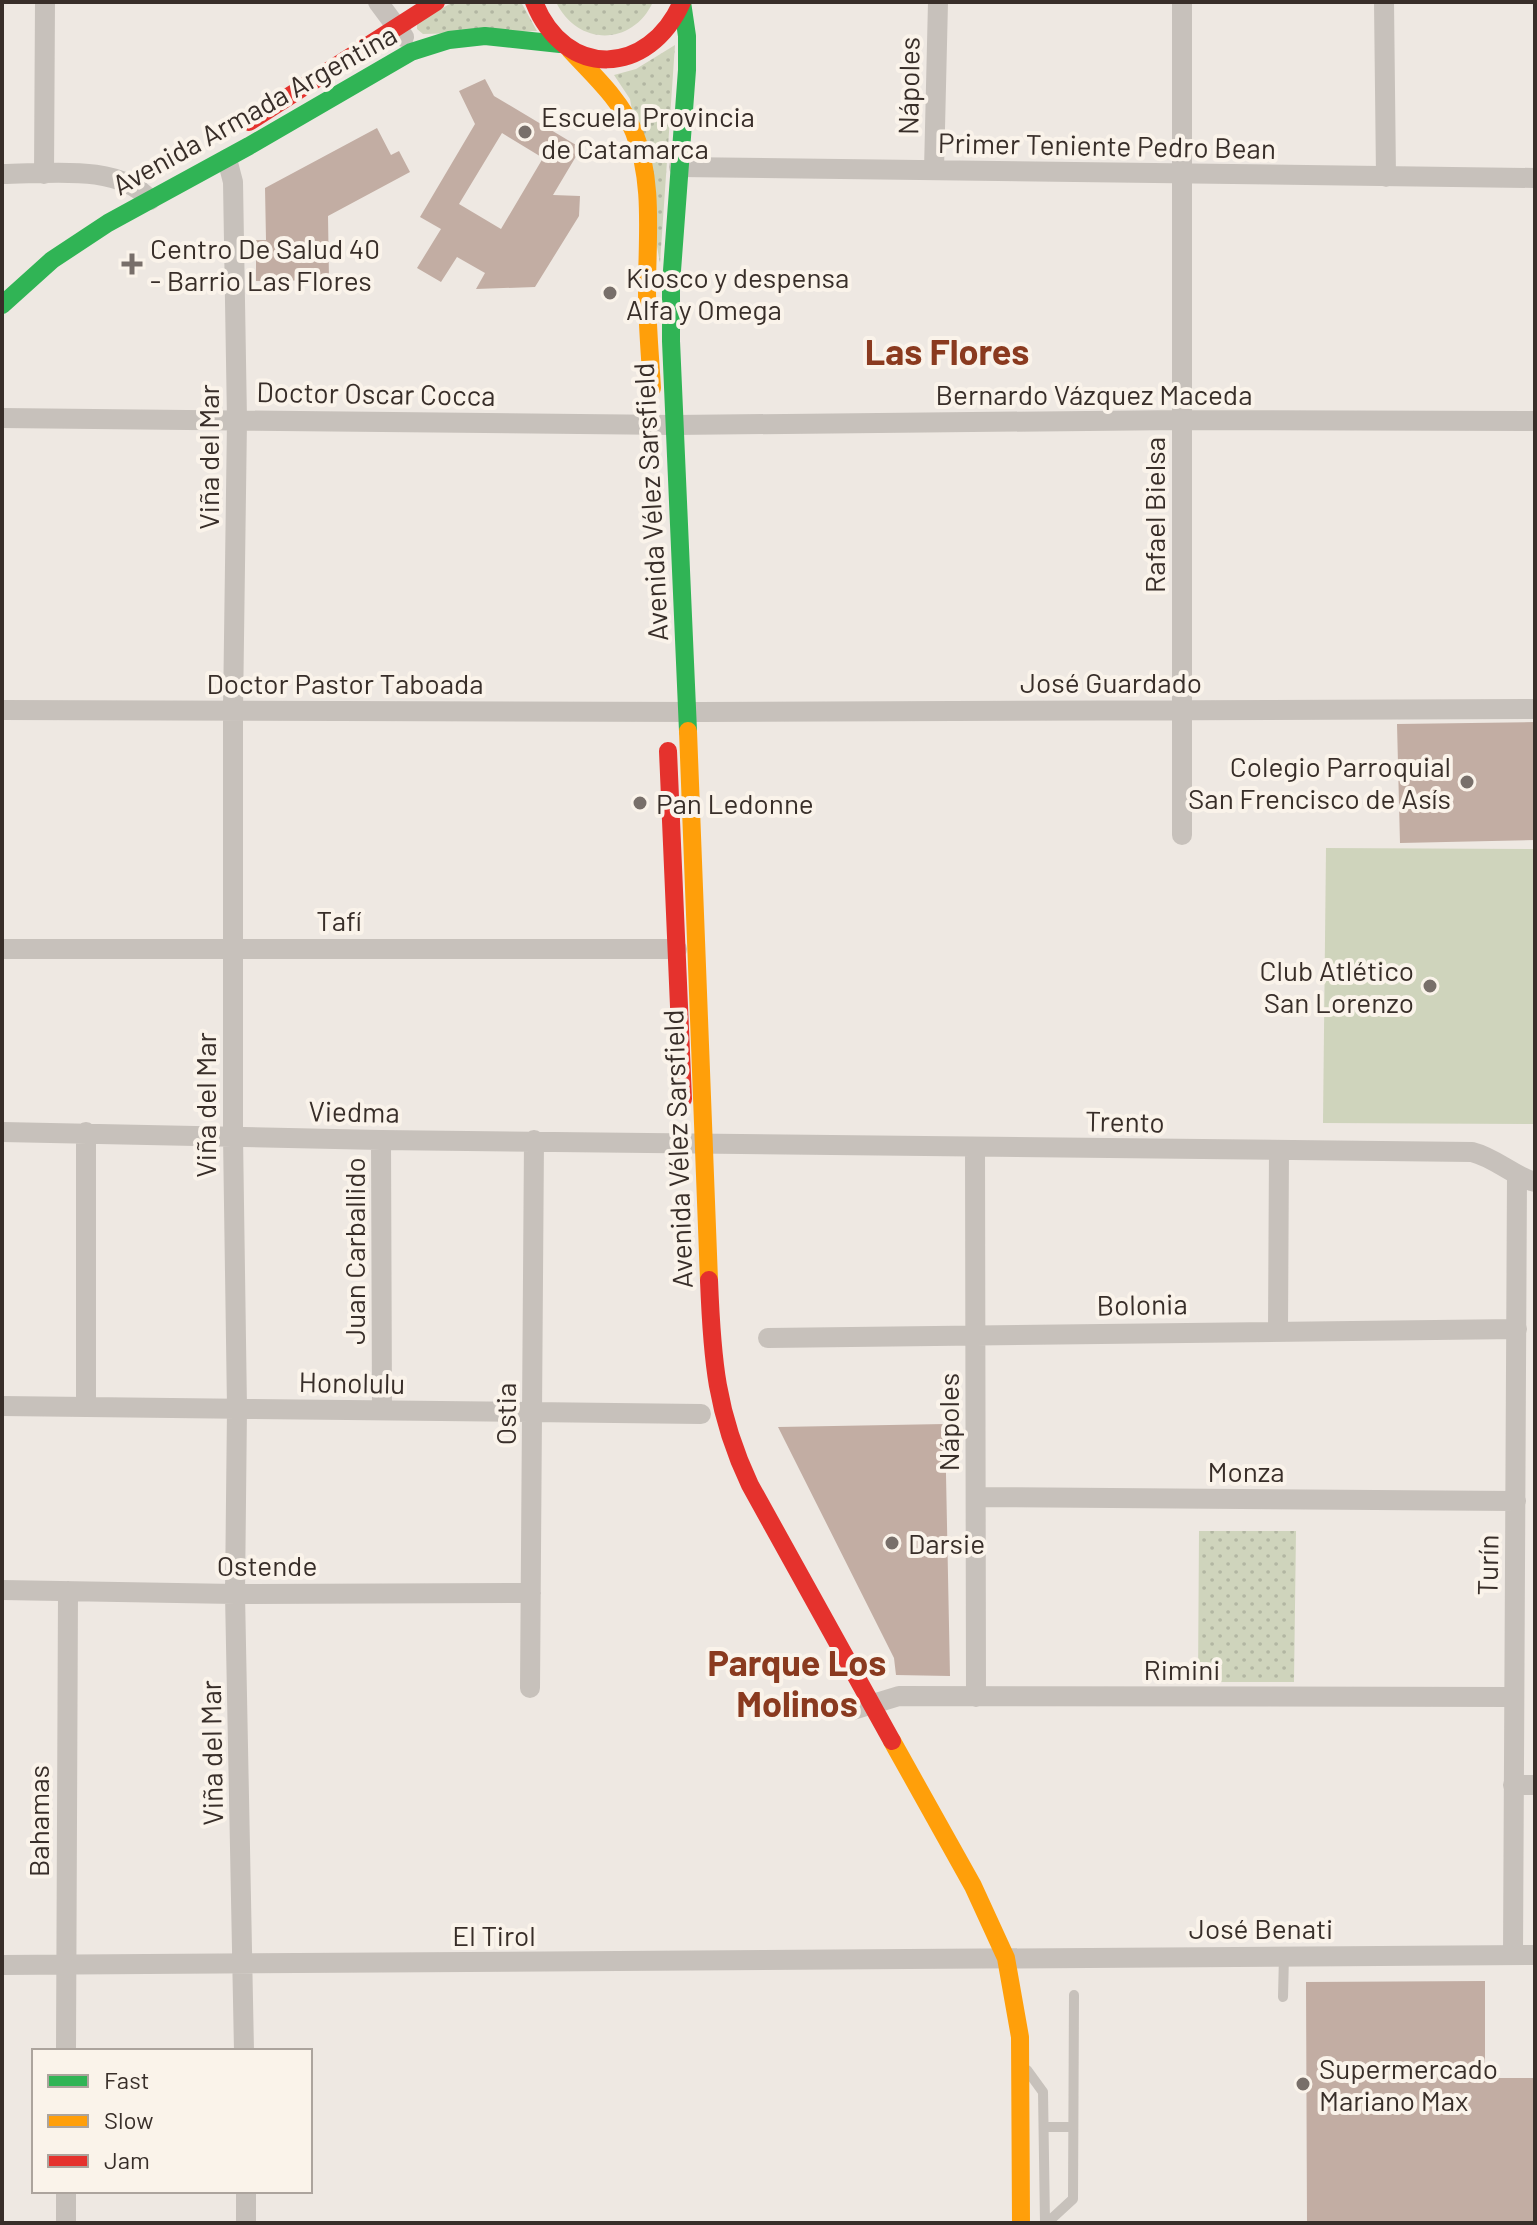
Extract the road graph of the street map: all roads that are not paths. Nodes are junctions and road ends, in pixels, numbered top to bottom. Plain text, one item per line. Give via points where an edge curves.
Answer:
1 (45, 2) edge
2 (378, 2) edge
3 (436, 2) edge
4 (534, 2) edge
5 (682, 2) edge
6 (938, 2) edge
7 (1182, 2) edge
8 (1384, 2) edge
9 (395, 28) junction
10 (423, 47) junction
11 (565, 47) junction
12 (237, 130) dead end
13 (198, 153) dead end
14 (227, 159) junction
15 (679, 167) junction
16 (934, 170) junction
17 (2, 174) edge
18 (44, 174) junction
19 (1182, 174) junction
20 (1386, 177) junction
21 (1535, 178) edge
22 (145, 194) junction
23 (21, 263) dead end
24 (2, 305) edge
25 (2, 418) edge
26 (237, 420) junction
27 (1182, 420) junction
28 (1535, 421) edge
29 (661, 431) junction
30 (673, 707) junction
31 (1535, 709) edge
32 (2, 710) edge
33 (1182, 710) junction
34 (233, 711) junction
35 (1182, 835) dead end
36 (233, 948) junction
37 (2, 949) edge
38 (677, 949) junction
39 (2, 1132) edge
40 (86, 1132) junction
41 (233, 1136) junction
42 (689, 1136) junction
43 (381, 1140) junction
44 (534, 1140) junction
45 (975, 1147) junction
46 (1279, 1150) junction
47 (1526, 1179) edge
48 (1517, 1329) junction
49 (1278, 1330) junction
50 (975, 1335) junction
51 (768, 1338) dead end
52 (2, 1406) edge
53 (86, 1407) junction
54 (237, 1408) junction
55 (382, 1410) junction
56 (533, 1412) junction
57 (701, 1412) dead end
58 (1526, 1429) edge
59 (976, 1497) junction
60 (1516, 1501) junction
61 (2, 1590) edge
62 (68, 1591) junction
63 (531, 1593) junction
64 (1525, 1593) edge
65 (235, 1594) junction
66 (530, 1688) dead end
67 (976, 1697) junction
68 (1513, 1697) junction
69 (858, 1708) junction
70 (1513, 1785) junction
71 (1535, 1785) edge
72 (912, 1815) dead end
73 (1284, 1955) junction
74 (1513, 1955) junction
75 (1535, 1955) edge
76 (996, 1958) junction
77 (2, 1965) edge
78 (65, 1965) junction
79 (244, 1965) junction
80 (1074, 1995) dead end
81 (1283, 1997) dead end
82 (999, 2023) dead end
83 (66, 2049) edge
84 (244, 2049) edge
85 (1021, 2060) junction
86 (1044, 2127) junction
87 (1073, 2127) junction
88 (66, 2193) edge
89 (246, 2193) edge
90 (66, 2223) edge
91 (246, 2223) edge
92 (1021, 2223) edge
93 (1046, 2223) edge

1 - 18 street
2 - 9 street
3 - 9 main road, Avenida Armada Argentina
4 - 11 main road, Avenida Vélez Sarsfield via 545,28
5 - 11 main road, Avenida Armada Argentina via 657,41 630,56 599,59
5 - 15 main road, Avenida Vélez Sarsfield via 687,70
6 - 16 street, Nápoles
7 - 19 street, Rafael Bielsa
8 - 20 street
9 - 10 street
9 - 12 main road, Avenida Armada Argentina
10 - 11 main road, Avenida Armada Argentina via 480,35 523,37
10 - 14 main road, Avenida Armada Argentina
11 - 29 main road, Avenida Vélez Sarsfield via 620,107 642,158 647,293
13 - 22 main road, Avenida Armada Argentina
14 - 22 main road, Avenida Armada Argentina
14 - 26 street, Viña del Mar via 233,182
15 - 16 street, Primer Teniente Pedro Bean
15 - 29 main road, Avenida Vélez Sarsfield
16 - 19 street, Primer Teniente Pedro Bean
17 - 18 street
18 - 22 street via 101,175
19 - 20 street, Primer Teniente Pedro Bean
19 - 27 street, Rafael Bielsa
20 - 21 street, Primer Teniente Pedro Bean
22 - 23 main road, Avenida Armada Argentina via 57,236
22 - 24 main road, Avenida Armada Argentina via 39,268
25 - 26 street, Doctor Oscar Cocca
26 - 29 street, Doctor Oscar Cocca
26 - 34 street, Viña del Mar
27 - 28 street, Bernardo Vázquez Maceda
27 - 29 street, Bernardo Vázquez Maceda
27 - 33 street, Rafael Bielsa
29 - 30 main road, Avenida Vélez Sarsfield
30 - 33 street, José Guardado
30 - 34 street, Doctor Pastor Taboada
30 - 38 main road, Avenida Vélez Sarsfield
30 - 42 main road, Avenida Vélez Sarsfield
31 - 33 street, José Guardado
32 - 34 street, Doctor Pastor Taboada
33 - 35 street, Rafael Bielsa
34 - 36 street, Viña del Mar
36 - 37 street, Tafí
36 - 38 street, Tafí
36 - 41 street, Viña del Mar
38 - 42 main road, Avenida Vélez Sarsfield
39 - 40 street, Viedma
40 - 41 street, Viedma
40 - 53 street
41 - 43 street, Viedma
41 - 54 street, Viña del Mar
42 - 44 street, Viedma
42 - 45 street, Trento
42 - 69 main road, Avenida Vélez Sarsfield via 723,1423
43 - 44 street, Viedma
43 - 55 street, Juan Carballido
44 - 56 street, Ostia
45 - 46 street, Trento
45 - 50 street, Nápoles
46 - 47 street, Trento via 1472,1152 1490,1156
46 - 49 street
47 - 48 street, Turín
48 - 49 street, Bolonia
48 - 58 street, Turín
49 - 50 street, Bolonia
50 - 51 street, Bolonia
50 - 59 street, Nápoles
52 - 53 street, Honolulu
53 - 54 street, Honolulu
54 - 55 street, Honolulu
54 - 65 street, Viña del Mar
55 - 56 street, Honolulu
56 - 57 street, Honolulu
56 - 63 street, Ostia
58 - 60 street, Turín
59 - 60 street, Monza
59 - 67 street, Nápoles
60 - 64 street, Turín
61 - 62 street, Ostende
62 - 65 street, Ostende
62 - 78 street, Bahamas
63 - 65 street, Ostende
63 - 66 street, Ostia
64 - 68 street, Turín
65 - 79 street, Viña del Mar
67 - 68 street, Rimini
67 - 69 street, Rimini via 899,1696
68 - 70 street, Turín
69 - 76 main road, Avenida Vélez Sarsfield via 984,1906
70 - 71 street
70 - 74 street, Turín
72 - 76 main road, Avenida Vélez Sarsfield
73 - 74 street, José Benati
73 - 76 street, José Benati
73 - 81 lane
74 - 75 street, José Benati
76 - 79 street, El Tirol
76 - 82 main road, Avenida Vélez Sarsfield
76 - 85 main road, Avenida Vélez Sarsfield via 1017,2014
77 - 78 street, El Tirol
78 - 79 street, El Tirol
78 - 83 street, Bahamas
79 - 84 street, Viña del Mar
80 - 87 lane
85 - 86 lane via 1043,2092
85 - 92 main road, Avenida Vélez Sarsfield
86 - 87 lane
86 - 93 lane
87 - 93 lane via 1073,2199
88 - 90 street
89 - 91 street

